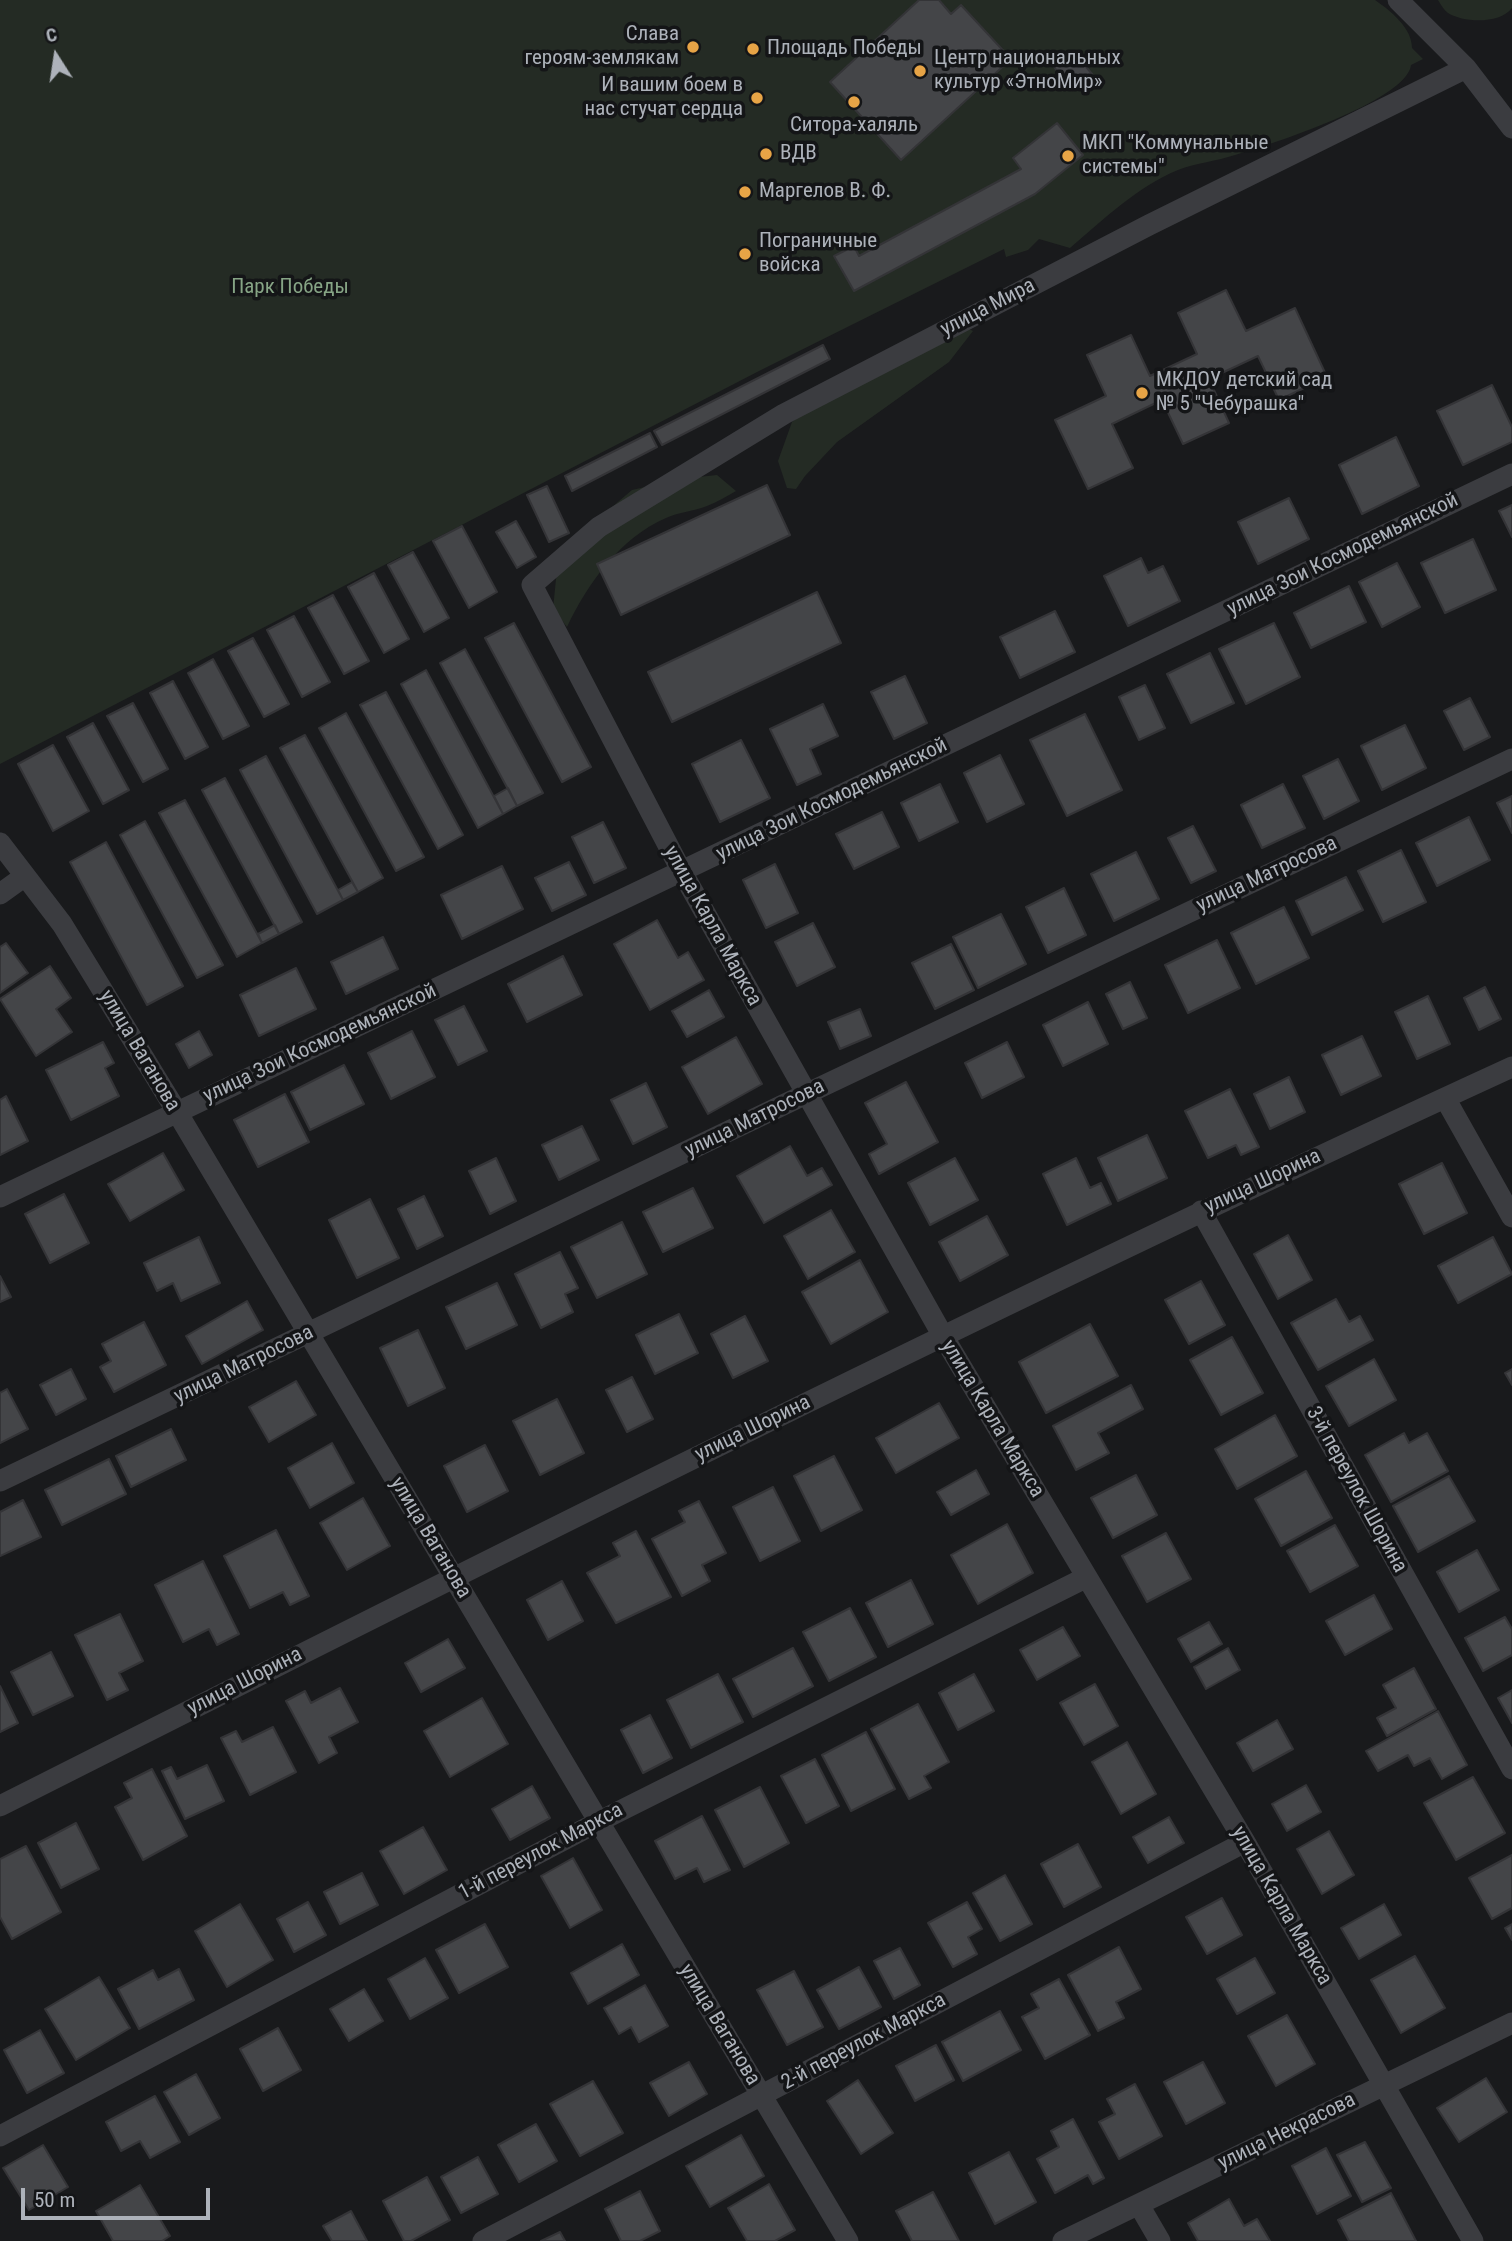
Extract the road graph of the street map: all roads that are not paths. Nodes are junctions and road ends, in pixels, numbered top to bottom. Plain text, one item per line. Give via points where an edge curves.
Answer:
1 (1398, 0) edge
2 (1466, 68) junction
3 (1512, 128) edge
4 (1512, 474) edge
5 (531, 585) joint
6 (1512, 759) edge
7 (0, 843) edge
8 (682, 872) junction
9 (25, 876) junction
10 (0, 894) edge
11 (1512, 1067) edge
12 (806, 1094) junction
13 (1445, 1098) junction
14 (177, 1112) junction
15 (0, 1197) edge
16 (1201, 1211) junction
17 (1512, 1217) edge
18 (309, 1334) junction
19 (943, 1336) junction
20 (0, 1482) edge
21 (453, 1577) junction
22 (1087, 1577) junction
23 (1512, 1769) edge
24 (0, 1806) edge
25 (598, 1822) junction
26 (1245, 1842) junction
27 (1512, 2023) edge
28 (1383, 2084) junction
29 (761, 2096) junction
30 (0, 2136) edge
31 (1139, 2205) junction
32 (483, 2241) edge
33 (848, 2241) edge
34 (1063, 2241) edge
35 (1160, 2241) edge
36 (1473, 2241) edge

1 - 2 street
2 - 3 street
2 - 5 street, улица Мира via 783,414 600,527
4 - 8 street, улица Зои Космодемьянской
5 - 8 street, улица Карла Маркса
6 - 12 street, улица Матросова
7 - 9 street, улица Ваганова
8 - 12 street, улица Карла Маркса
8 - 14 street, улица Зои Космодемьянской
9 - 10 street
9 - 14 street, улица Ваганова via 62,924
11 - 13 street, улица Шорина
12 - 18 street, улица Матросова
12 - 19 street, улица Карла Маркса
13 - 16 street, улица Шорина
13 - 17 street
14 - 15 street, улица Зои Космодемьянской
14 - 18 street, улица Ваганова
16 - 19 street, улица Шорина
16 - 23 street, 3-й переулок Шорина
18 - 20 street, улица Матросова
18 - 21 street, улица Ваганова
19 - 21 street, улица Шорина
19 - 22 street, улица Карла Маркса
21 - 24 street, улица Шорина
21 - 25 street, улица Ваганова
22 - 25 street, 1-й переулок Маркса
22 - 26 street, улица Карла Маркса
25 - 29 street, улица Ваганова
25 - 30 street, 1-й переулок Маркса
26 - 28 street, улица Карла Маркса
26 - 29 street, 2-й переулок Маркса
27 - 28 street, улица Некрасова
28 - 31 street, улица Некрасова
28 - 36 street, улица Карла Маркса
29 - 32 street, 2-й переулок Маркса
29 - 33 street, улица Ваганова
31 - 34 street, улица Некрасова
31 - 35 street

